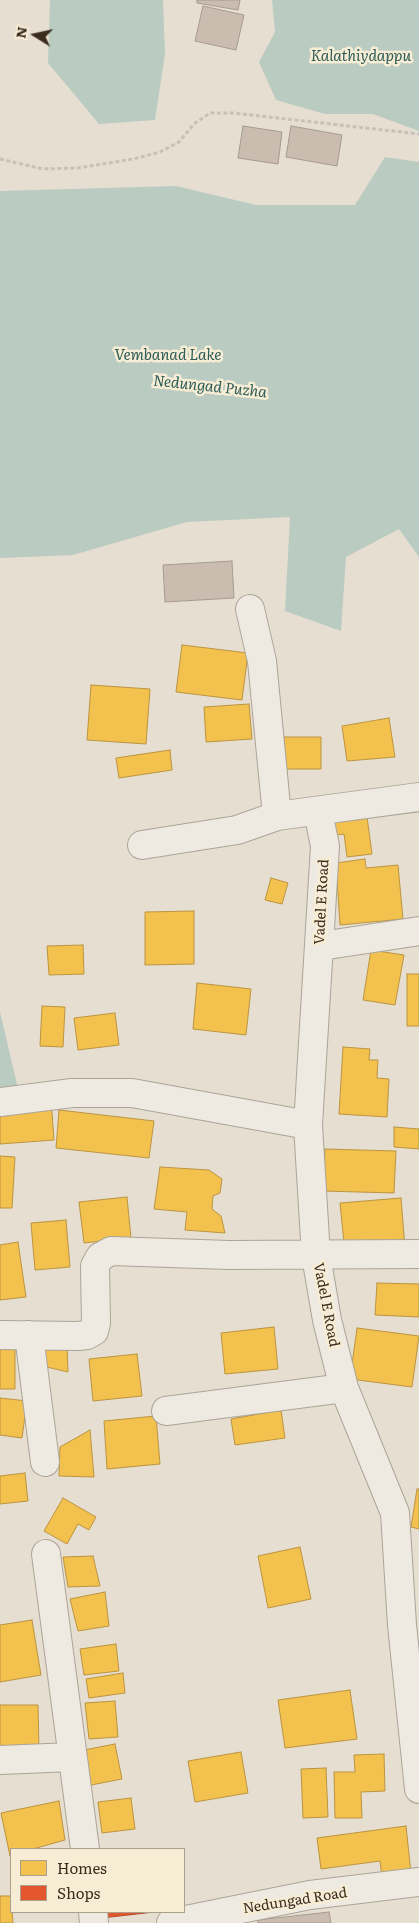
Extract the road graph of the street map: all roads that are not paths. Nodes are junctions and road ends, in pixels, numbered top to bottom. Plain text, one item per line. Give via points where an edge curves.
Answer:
1 (250, 608) dead end
2 (419, 796) edge
3 (318, 812) junction
4 (277, 816) junction
5 (142, 845) dead end
6 (419, 932) edge
7 (321, 946) junction
8 (0, 1102) edge
9 (308, 1126) junction
10 (419, 1254) edge
11 (316, 1256) junction
12 (0, 1335) edge
13 (29, 1335) junction
14 (344, 1388) junction
15 (166, 1411) dead end
16 (45, 1462) dead end
17 (46, 1554) dead end
18 (410, 1622) edge
19 (72, 1757) junction
20 (0, 1760) edge
21 (419, 1788) edge
22 (85, 1848) edge
23 (419, 1882) edge
24 (171, 1923) edge

1 - 4 street via 262,661
2 - 3 street
3 - 4 street
3 - 7 street, Vadel E Road via 325,846 320,900
4 - 5 street via 237,830
6 - 7 street
7 - 9 street, Vadel E Road
8 - 9 street via 72,1093 132,1093
9 - 11 street, Vadel E Road
10 - 11 street
11 - 13 street via 111,1252 100,1257 96,1266 94,1331 78,1336
11 - 14 street, Vadel E Road via 327,1320
12 - 13 street
13 - 16 street
14 - 15 street
14 - 18 street, Vadel E Road via 395,1513
17 - 19 street
18 - 21 street, Vadel E Road
19 - 20 street
19 - 22 street
23 - 24 street, Nedungad Road via 310,1895

